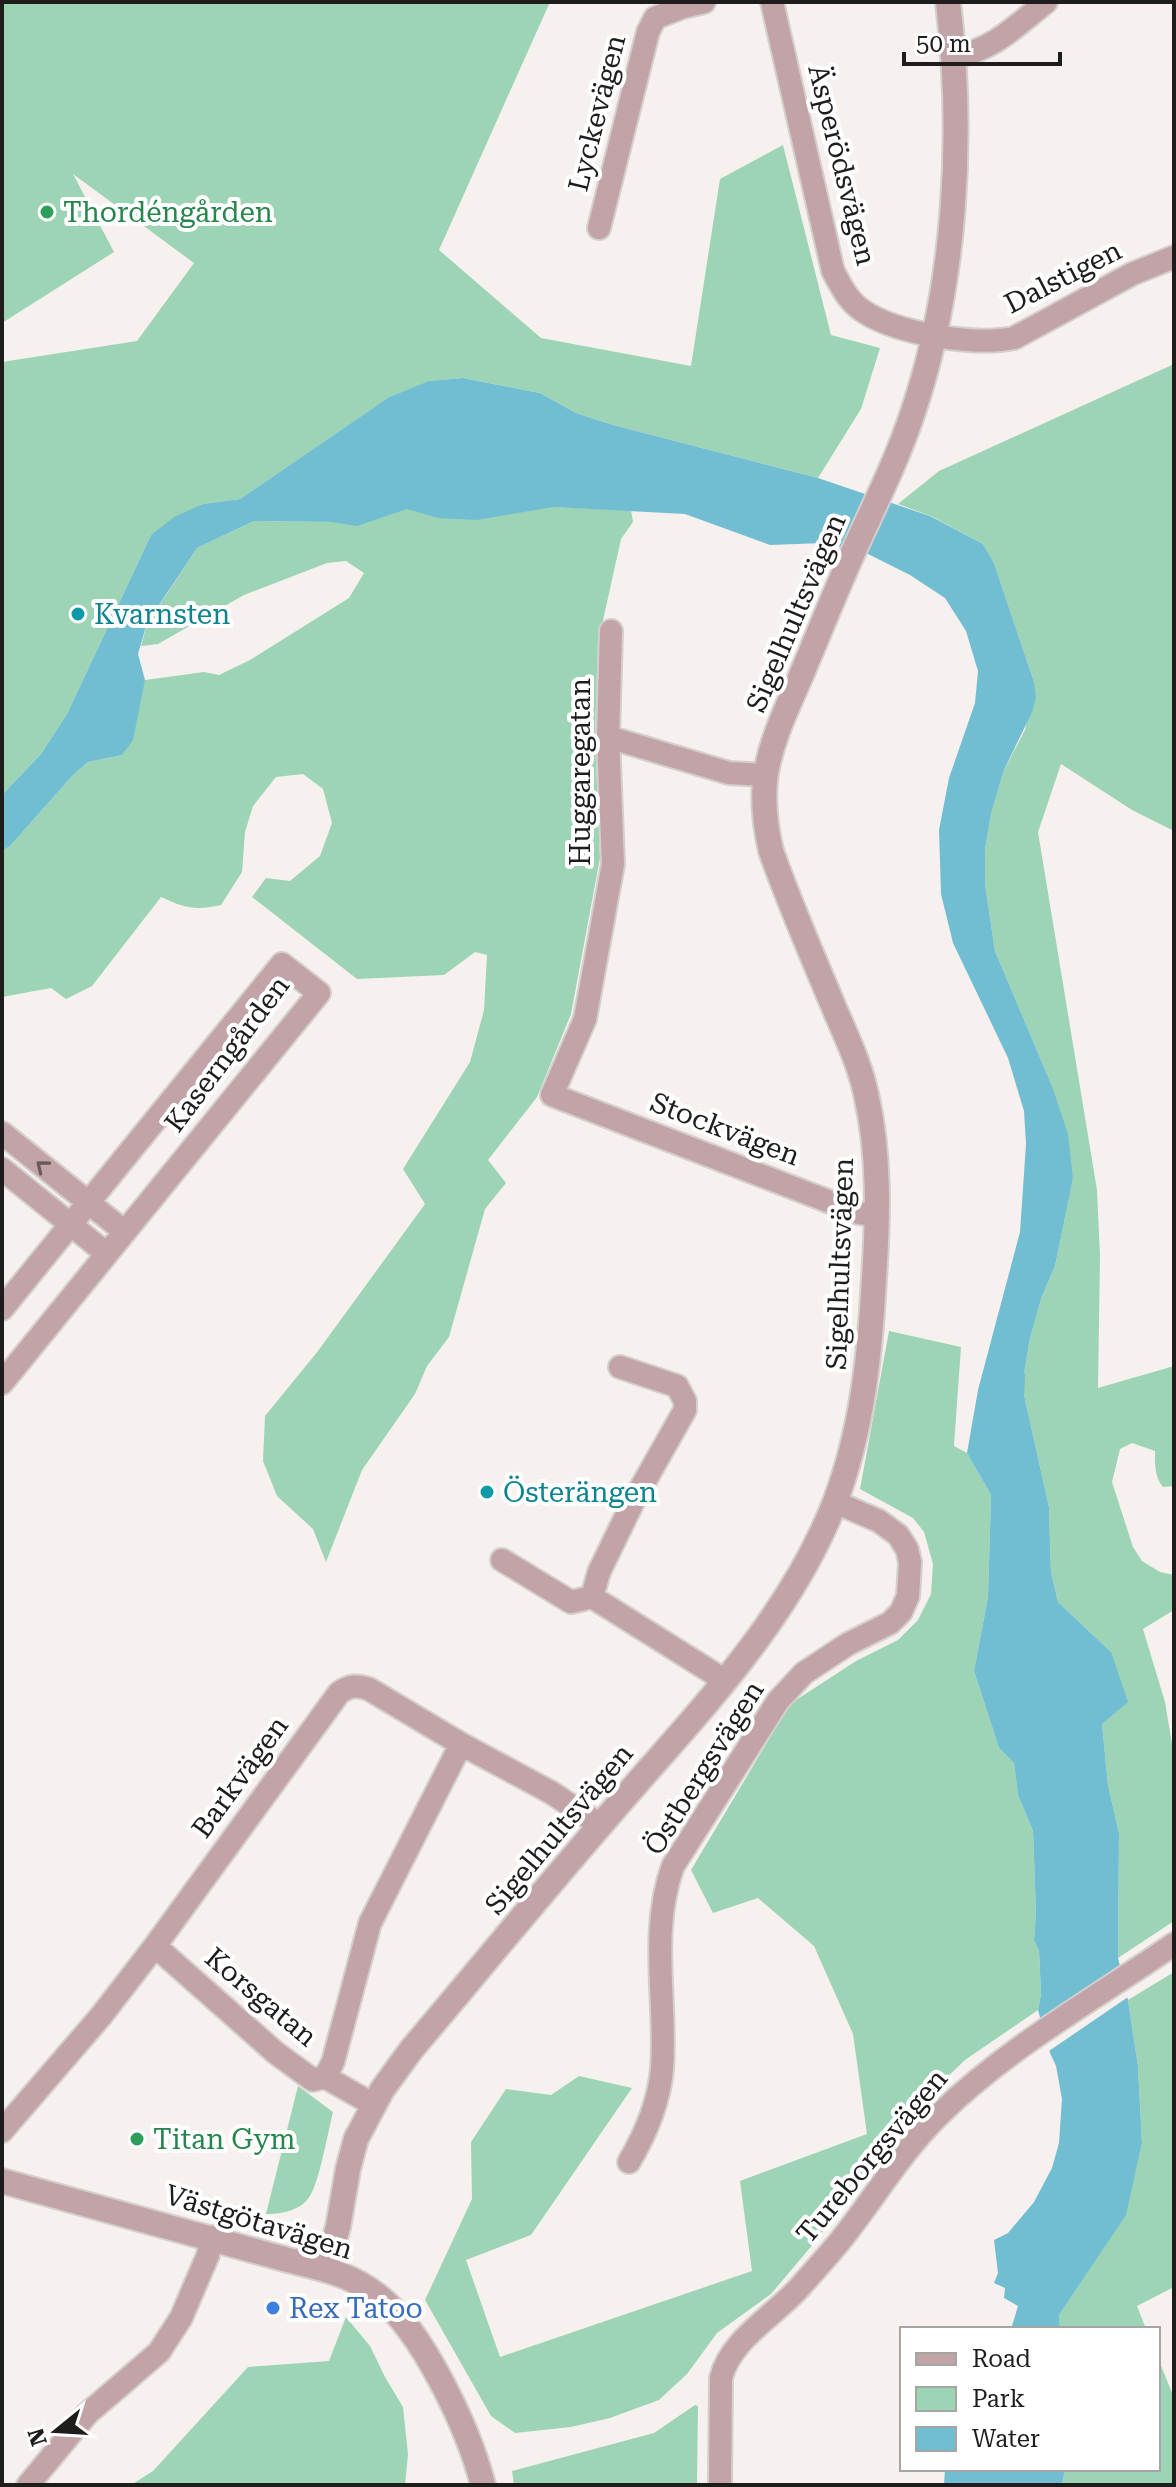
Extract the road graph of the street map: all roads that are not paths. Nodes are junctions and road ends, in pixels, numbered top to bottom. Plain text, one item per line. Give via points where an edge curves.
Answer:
1 (704, 2) edge
2 (772, 2) edge
3 (948, 2) edge
4 (1046, 2) edge
5 (954, 56) junction
6 (599, 228) dead end
7 (1174, 257) edge
8 (934, 334) junction
9 (978, 342) joint
10 (611, 631) dead end
11 (608, 737) junction
12 (766, 775) junction
13 (552, 1095) joint
14 (2, 1133) edge
15 (2, 1169) edge
16 (88, 1203) junction
17 (877, 1216) junction
18 (70, 1224) junction
19 (125, 1232) junction
20 (107, 1254) junction
21 (2, 1309) edge
22 (620, 1367) dead end
23 (2, 1383) edge
24 (835, 1502) junction
25 (502, 1560) dead end
26 (592, 1597) junction
27 (723, 1683) junction
28 (461, 1744) junction
29 (600, 1825) junction
30 (155, 1946) junction
31 (1165, 1950) edge
32 (325, 2077) junction
33 (374, 2105) junction
34 (2, 2131) edge
35 (629, 2162) dead end
36 (2, 2181) edge
37 (212, 2237) junction
38 (326, 2268) junction
39 (28, 2485) edge
40 (483, 2485) edge
41 (720, 2485) edge

1 - 6 street, Lyckevägen via 655,18 648,32
2 - 8 street, Äsperödsvägen via 833,271 845,294 863,311 896,326
3 - 5 street, Sigelhultsvägen
4 - 5 street via 997,40 970,55
5 - 8 street, Sigelhultsvägen via 949,246
7 - 9 street, Dalstigen via 1014,338
8 - 9 street, Äsperödsvägen
8 - 12 street, Sigelhultsvägen via 897,455 779,728
10 - 11 street, Huggaregatan
11 - 12 street via 729,773
11 - 13 street, Huggaregatan via 613,864 585,1019
12 - 17 street, Sigelhultsvägen via 763,800 771,851 865,1087 876,1155
13 - 17 street, Stockvägen
16 -> 14 street
15 - 18 street
16 - 18 street, Kaserngården
16 - 19 street
16 - 19 street, Kaserngården via 282,964 294,973 319,993
17 - 24 street, Sigelhultsvägen via 862,1408
18 - 20 street
18 - 21 street, Kaserngården
19 - 20 street, Kaserngården
20 - 23 street, Kaserngården
22 - 26 street via 677,1386 685,1410 633,1502
24 - 27 street, Sigelhultsvägen via 785,1601
24 - 35 street, Östbergsvägen via 898,1535 910,1562 908,1596 890,1623 804,1673 778,1701 673,1866 660,1945 662,2071 652,2113
25 - 26 street via 571,1602
26 - 27 street
27 - 29 street, Sigelhultsvägen
28 - 29 street, Barkvägen
28 - 30 street, Barkvägen via 369,1689 346,1687
28 - 32 street via 370,1923
29 - 33 street, Sigelhultsvägen via 411,2050
30 - 32 street, Korsgatan via 276,2053 313,2080
30 - 34 street, Barkvägen
31 - 41 street, Tureborgsvägen via 1011,2055 939,2114 798,2290 730,2356 721,2378
32 - 33 street, Korsgatan
33 - 38 street, Sigelhultsvägen via 356,2139
36 - 37 street, Västgötavägen
37 - 38 street, Västgötavägen
37 - 39 street via 181,2318 159,2352 87,2414
38 - 40 street, Västgötavägen via 379,2297 409,2331 458,2416

